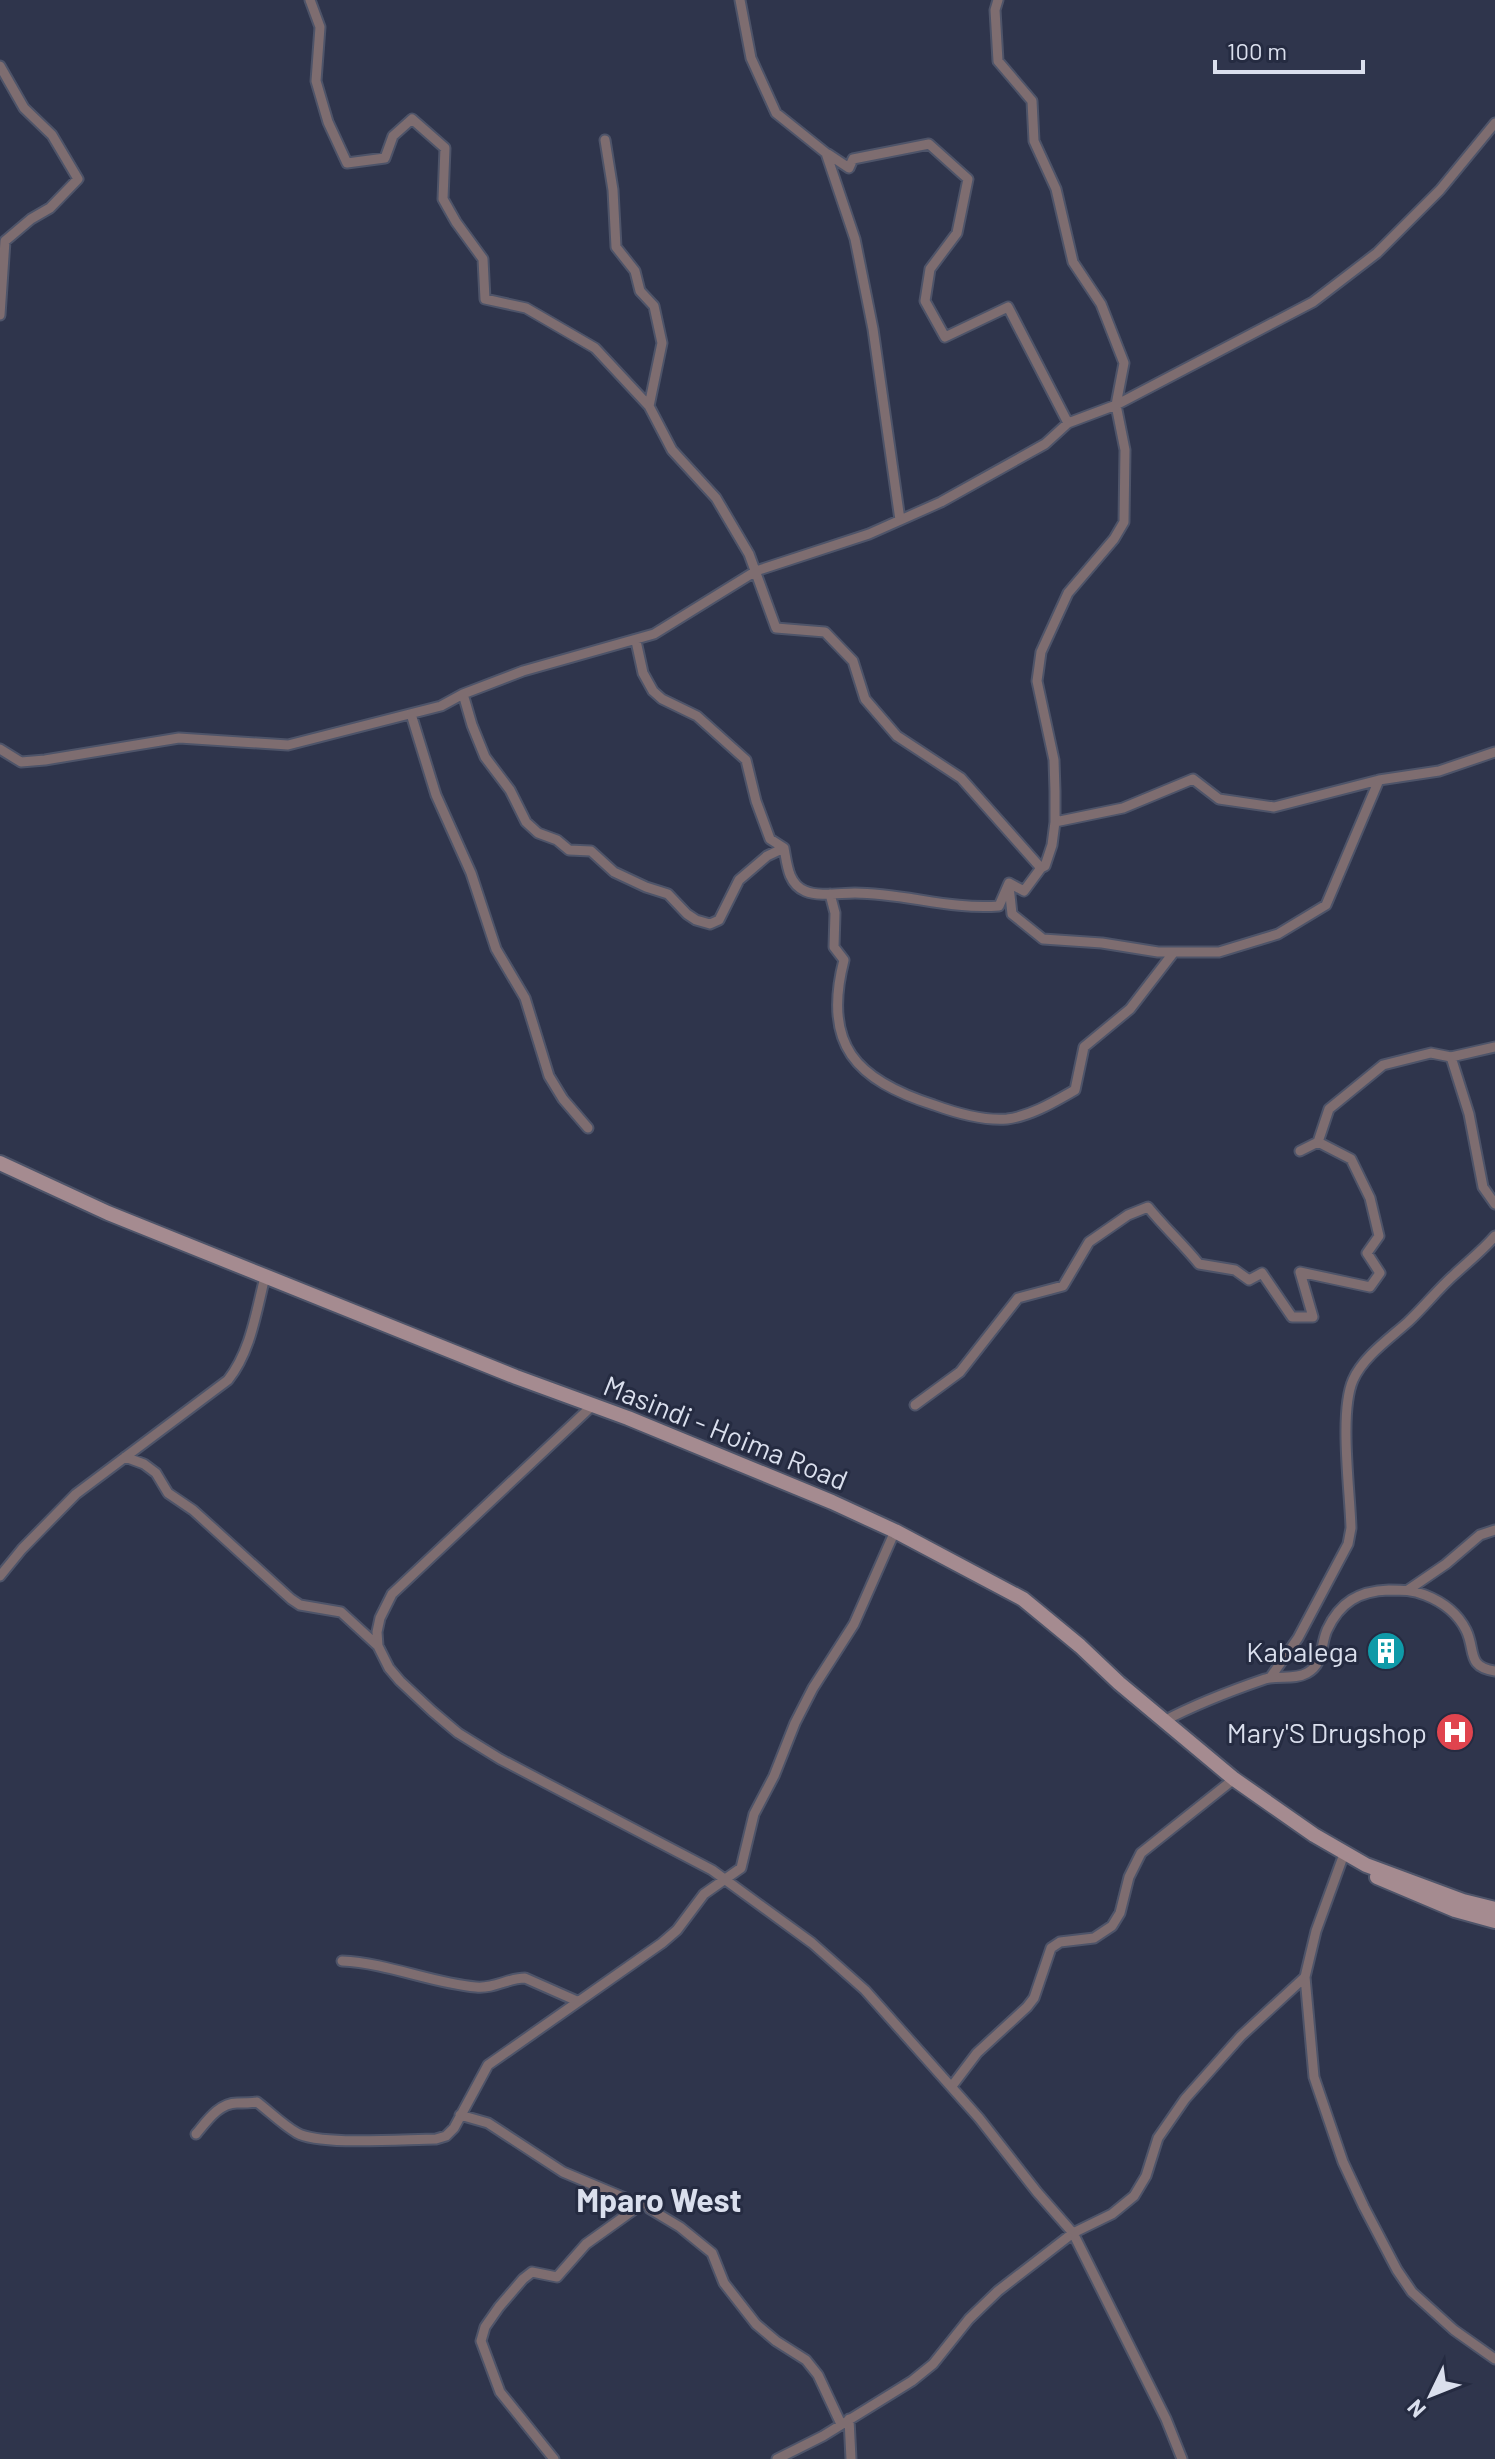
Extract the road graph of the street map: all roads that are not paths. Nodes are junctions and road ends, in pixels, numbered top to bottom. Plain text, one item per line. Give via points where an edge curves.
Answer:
1 (310, 0) edge
2 (740, 0) edge
3 (998, 0) edge
4 (0, 66) edge
5 (1495, 123) edge
6 (605, 140) dead end
7 (826, 153) junction
8 (0, 315) edge
9 (1116, 405) junction
10 (649, 406) junction
11 (1068, 423) junction
12 (900, 520) junction
13 (756, 571) junction
14 (636, 641) junction
15 (463, 694) junction
16 (411, 714) junction
17 (0, 749) edge
18 (1495, 752) edge
19 (1379, 780) junction
20 (1055, 822) junction
21 (784, 848) junction
22 (1041, 868) junction
23 (1009, 883) junction
24 (830, 894) junction
25 (1174, 952) junction
26 (1495, 1047) edge
27 (1451, 1057) junction
28 (588, 1128) dead end
29 (1318, 1142) junction
30 (1300, 1151) dead end
31 (0, 1163) edge
32 (1495, 1204) edge
33 (1495, 1236) edge
34 (265, 1277) junction
35 (593, 1405) junction
36 (915, 1405) dead end
37 (125, 1457) junction
38 (1495, 1530) edge
39 (895, 1531) junction
40 (0, 1576) edge
41 (1408, 1590) junction
42 (378, 1646) junction
43 (1495, 1671) edge
44 (1270, 1678) junction
45 (1164, 1721) junction
46 (1234, 1779) junction
47 (1344, 1854) junction
48 (1366, 1865) junction
49 (724, 1879) junction
50 (1495, 1909) edge
51 (1495, 1921) edge
52 (342, 1961) dead end
53 (1305, 1977) junction
54 (577, 2001) junction
55 (952, 2086) junction
56 (460, 2115) junction
57 (196, 2134) dead end
58 (646, 2201) junction
59 (1073, 2233) junction
60 (1495, 2359) edge
61 (845, 2422) junction
62 (554, 2459) edge
63 (777, 2459) edge
64 (851, 2459) edge
65 (1182, 2459) edge

1 - 10 street via 320,27 316,81 347,163 385,158 393,136 412,119 445,148 443,199 483,259 485,299 526,308 595,348
2 - 7 street via 751,58 776,113
3 - 9 street via 998,61 1032,101 1034,141 1056,189 1073,262 1101,304 1124,363
4 - 8 street via 24,108 52,135 78,179 5,241
5 - 9 street via 1440,190 1377,253 1313,302
6 - 10 street via 616,247 654,306 662,343
7 - 11 street via 849,168 853,159 929,144 968,179 957,233 930,269 925,301 945,337 1008,307
7 - 12 street via 855,239
9 - 11 street
9 - 20 street via 1125,450 1124,522 1068,593 1041,652 1037,681 1054,760
10 - 13 street via 672,450 716,498
11 - 12 street via 1045,444
12 - 13 street
13 - 14 street
13 - 22 street via 776,628 825,632 853,661 865,699 897,736 961,778
14 - 15 street via 523,671
14 - 21 street via 653,691 697,716 746,760 770,839
15 - 16 street
15 - 21 street via 485,757 532,828 569,850 591,851 614,872 668,894 696,920 719,920 739,880
16 - 17 street via 288,745 179,738 21,762
16 - 28 street via 436,795 471,873 496,949 525,998 549,1076
18 - 19 street via 1439,771
19 - 20 street via 1274,807 1219,799 1193,779 1123,808
19 - 25 street via 1326,905 1278,934 1219,952
20 - 22 street
21 - 24 street via 797,886
22 - 23 street via 1024,891
23 - 24 street via 999,906 975,908 874,893
23 - 25 street via 1012,914 1043,939
24 - 25 street via 834,947 844,960 837,1012 846,1050 869,1076 905,1096 962,1114 1007,1119 1044,1108 1075,1090 1084,1047 1130,1009
26 - 27 street
27 - 29 street via 1431,1053 1383,1065 1329,1109
27 - 32 street via 1483,1187
29 - 30 street
29 - 36 street via 1351,1159 1370,1198 1379,1236 1367,1253 1380,1273 1370,1287 1300,1272 1313,1317 1292,1317 1262,1273 1249,1280 1235,1270 1199,1264 1148,1207 1089,1242 1063,1286 1018,1298 960,1372
31 - 34 main road, Masindi - Hoima Road
33 - 44 street via 1375,1352 1352,1382 1347,1411 1348,1544 1298,1638
34 - 35 main road, Masindi - Hoima Road
34 - 37 street via 245,1351 228,1380
35 - 39 main road, Masindi - Hoima Road
35 - 42 street via 399,1586 380,1618
37 - 40 street via 76,1494
37 - 42 street via 156,1473 168,1493 291,1599 341,1612
38 - 41 street via 1480,1535
39 - 45 main road, Masindi - Hoima Road via 1023,1599
39 - 49 street via 854,1624 795,1723 754,1814 741,1868
41 - 43 street via 1455,1614 1475,1661
41 - 44 street via 1353,1598 1327,1631 1317,1666 1302,1675
42 - 49 street via 389,1668 414,1695 478,1746
44 - 45 street
45 - 46 main road, Masindi - Hoima Road
46 - 47 main road, Masindi - Hoima Road
46 - 55 street via 1141,1853 1112,1926 1094,1938 1051,1948 1034,1998 971,2059
47 - 48 main road, Masindi - Hoima Road
47 - 53 street
48 - 50 main road, Masindi - Hoima Road
48 - 51 main road, Masindi - Hoima Road via 1375,1875 1422,1898
49 - 54 street via 662,1943
49 - 55 street via 812,1943 865,1990
52 - 54 street via 477,1987 525,1978
53 - 59 street via 1241,2036 1185,2099 1158,2138 1134,2196
53 - 60 street via 1314,2077 1364,2207 1412,2292
54 - 56 street via 488,2065
55 - 59 street
56 - 57 street via 454,2128 436,2139 327,2140 298,2134 257,2102 234,2102 215,2112
56 - 58 street via 488,2123 563,2172 632,2201
58 - 61 street via 712,2253 724,2283 756,2324 806,2360
58 - 62 street via 586,2244 557,2277 532,2272 523,2279 485,2327 481,2341 500,2392
59 - 61 street via 998,2291 924,2373
59 - 65 street
61 - 63 street
61 - 64 street

